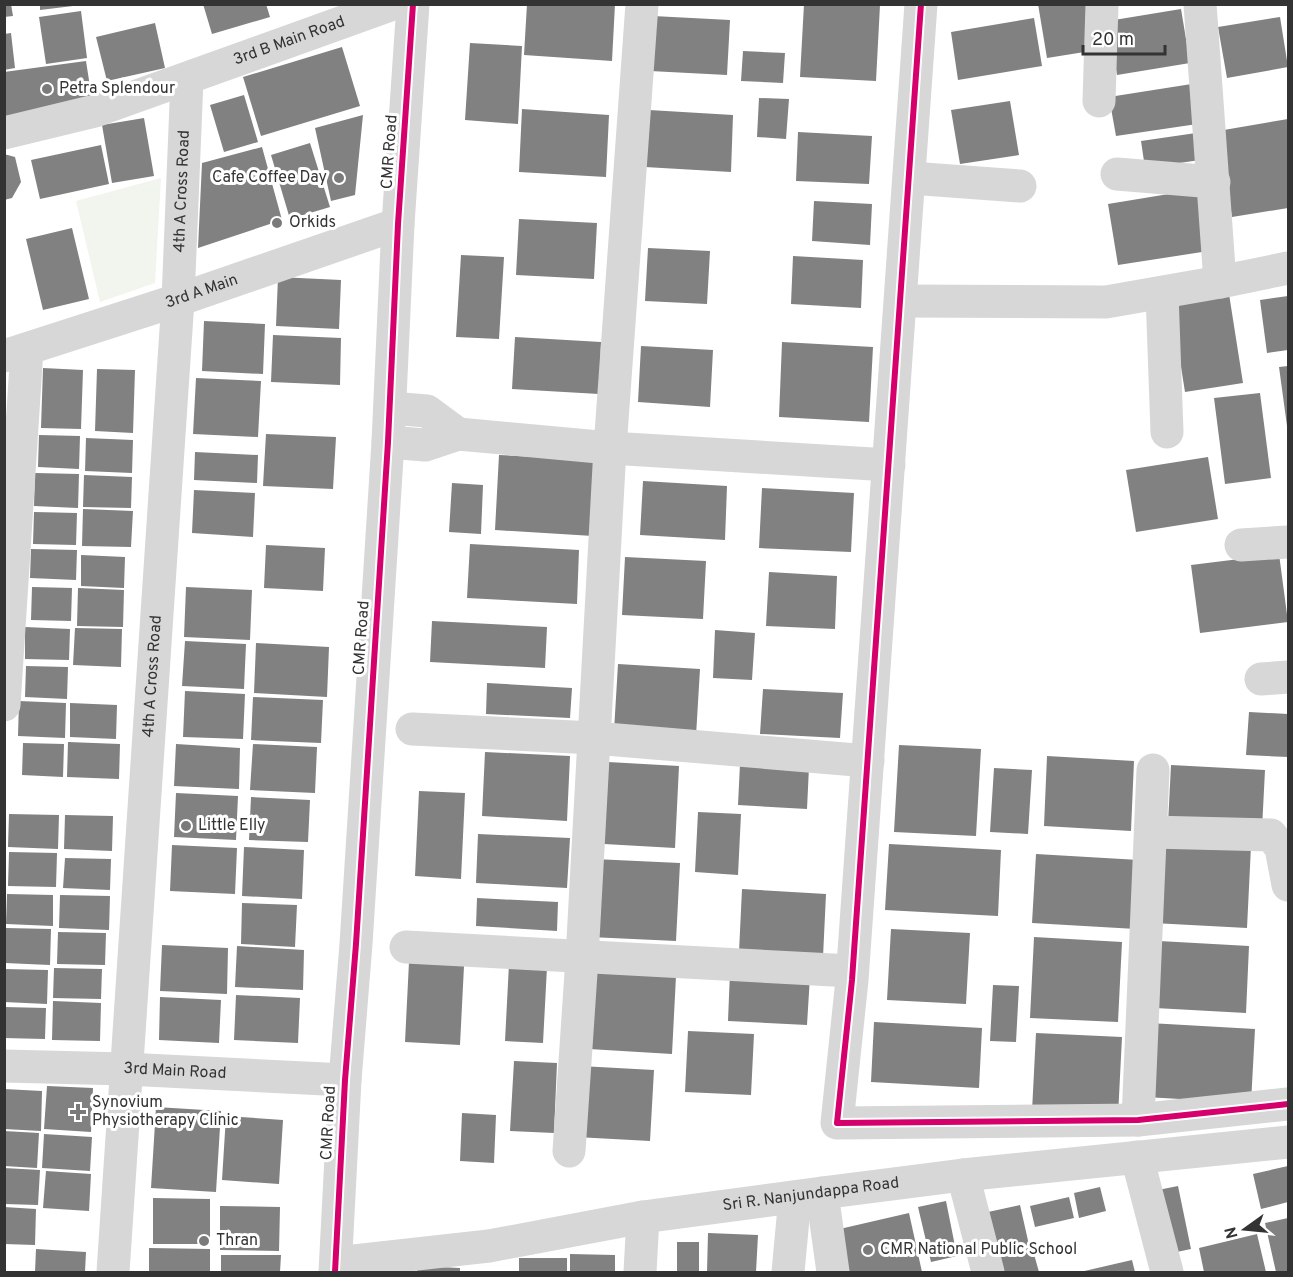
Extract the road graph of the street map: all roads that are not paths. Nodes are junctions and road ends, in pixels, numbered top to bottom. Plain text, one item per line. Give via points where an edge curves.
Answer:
1 (393, 4) edge
2 (413, 4) edge
3 (642, 4) edge
4 (921, 4) edge
5 (1102, 4) edge
6 (1200, 4) edge
7 (187, 79) junction
8 (1099, 101) dead end
9 (4, 133) edge
10 (1117, 174) dead end
11 (910, 178) junction
12 (1214, 182) junction
13 (1020, 186) dead end
14 (398, 224) junction
15 (1288, 268) edge
16 (1220, 282) junction
17 (1162, 292) junction
18 (177, 300) junction
19 (901, 301) junction
20 (16, 352) edge
21 (390, 408) junction
22 (1167, 432) dead end
23 (458, 434) junction
24 (388, 442) junction
25 (610, 448) junction
26 (889, 465) junction
27 (1288, 542) edge
28 (1241, 545) dead end
29 (4, 705) edge
30 (412, 729) dead end
31 (594, 738) junction
32 (868, 761) junction
33 (1153, 770) dead end
34 (1151, 832) junction
35 (1288, 885) edge
36 (406, 947) dead end
37 (582, 958) junction
38 (852, 971) junction
39 (4, 1066) edge
40 (126, 1069) junction
41 (345, 1080) junction
42 (1288, 1104) edge
43 (1138, 1119) junction
44 (1288, 1142) edge
45 (569, 1151) dead end
46 (1137, 1157) junction
47 (963, 1175) junction
48 (808, 1195) junction
49 (643, 1217) junction
50 (488, 1259) edge
51 (335, 1268) edge
52 (113, 1272) edge
53 (640, 1272) edge
54 (788, 1272) edge
55 (833, 1272) edge
56 (988, 1272) edge
57 (1167, 1272) edge

1 - 7 street, 3rd B Main Road
2 - 14 street, CMR Road
3 - 25 street
4 - 11 street
5 - 8 street
6 - 12 street
7 - 9 street, 3rd B Main Road via 95,111
7 - 18 street, 4th A Cross Road
10 - 12 street
11 - 13 street
11 - 19 street
12 - 16 street
14 - 18 street, 3rd A Main
14 - 21 street, CMR Road
15 - 16 street
16 - 17 street
17 - 19 street via 1106,302
17 - 22 street
18 - 20 street, 3rd A Main
18 - 40 street, 4th A Cross Road
19 - 26 street
20 - 29 street
21 - 23 street via 427,411
21 - 24 street, CMR Road
23 - 24 street via 425,445
23 - 25 street
24 - 41 street, CMR Road
25 - 26 street
25 - 31 street
26 - 32 street
27 - 28 street
30 - 31 street
31 - 32 street
31 - 37 street
32 - 38 street
33 - 34 street
34 - 35 street via 1271,836 1281,848
34 - 43 street
36 - 37 street
37 - 38 street
37 - 45 street
38 - 43 street via 837,1123
39 - 40 street, 3rd Main Road
40 - 41 street, 3rd Main Road
40 - 52 street, 4th A Cross Road
41 - 51 street, CMR Road
42 - 43 street
44 - 46 street, Sri R. Nanjundappa Road
46 - 47 street, Sri R. Nanjundappa Road
46 - 57 street
47 - 48 street, Sri R. Nanjundappa Road
47 - 56 street
48 - 49 street, Sri R. Nanjundappa Road
48 - 54 street
48 - 55 street
49 - 50 street, Sri R. Nanjundappa Road
49 - 53 street
50 - 51 street, Sri R. Nanjundappa Road

